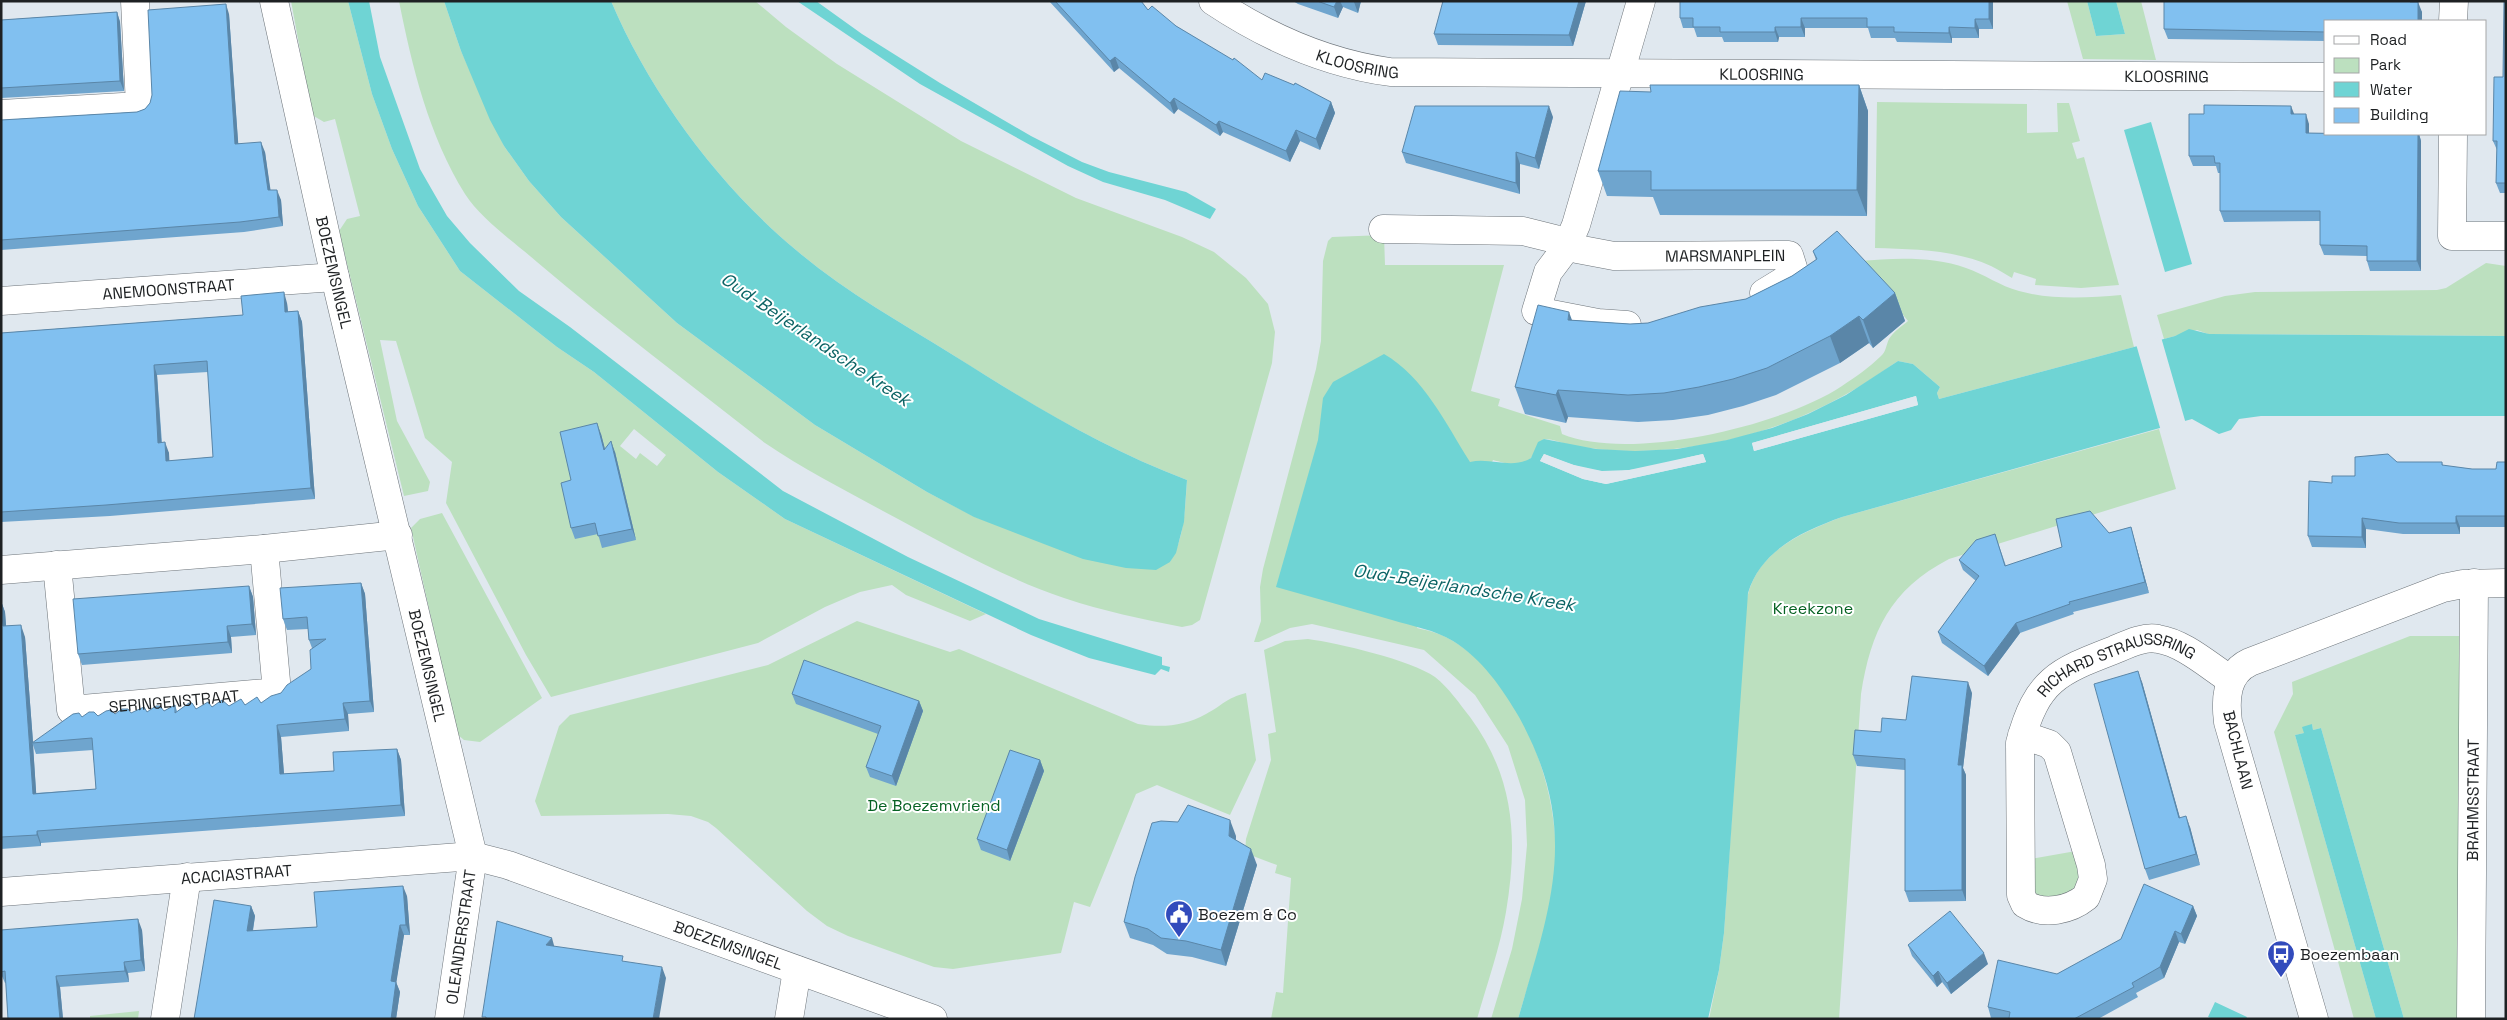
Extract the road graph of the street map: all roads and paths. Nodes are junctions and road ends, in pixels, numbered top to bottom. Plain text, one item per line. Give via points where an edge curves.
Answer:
1 (134, 1) edge
2 (274, 1) edge
3 (1213, 1) edge
4 (1641, 1) edge
5 (2454, 1) edge
6 (2454, 20) edge
7 (1620, 75) junction
8 (2324, 78) edge
9 (1, 114) edge
10 (2453, 135) edge
11 (1383, 229) dead end
12 (2506, 236) edge
13 (1567, 245) junction
14 (335, 277) junction
15 (1, 300) edge
16 (1740, 304) edge
17 (1650, 324) edge
18 (398, 535) junction
19 (264, 549) junction
20 (57, 566) junction
21 (1, 570) edge
22 (2474, 583) junction
23 (2506, 583) edge
24 (2231, 680) junction
25 (2022, 735) junction
26 (473, 856) junction
27 (187, 878) junction
28 (1, 892) edge
29 (797, 970) junction
30 (165, 1019) edge
31 (449, 1019) edge
32 (789, 1019) edge
33 (933, 1019) edge
34 (2314, 1019) edge
35 (2471, 1019) edge

1 - 9 street via 140,106
2 - 14 street, BOEZEMSINGEL
3 - 7 street, KLOOSRING via 1246,23 1288,44 1336,61 1375,70
4 - 7 street
5 - 6 street
7 - 8 street, KLOOSRING
7 - 13 street
10 - 12 street via 2452,236
11 - 13 street, MARSMANPLEIN via 1518,230 1534,232
13 - 16 street, MARSMANPLEIN via 1614,256 1789,255 1796,274
13 - 17 street via 1548,272 1536,311 1598,323
14 - 15 street, ANEMOONSTRAAT
14 - 18 street, BOEZEMSINGEL
18 - 19 street
18 - 26 street, BOEZEMSINGEL
19 - 20 street
19 - 20 street, SERINGENSTRAAT via 277,692 71,710
20 - 21 street
22 - 23 street
22 - 24 street via 2443,588 2250,662
22 - 35 street, BRAHMSSTRAAT
24 - 25 street, RICHARD STRAUSSRING via 2172,643 2156,638 2145,639 2084,661 2049,682 2036,698
24 - 34 street, BACHLAAN via 2226,703 2228,722
25 - 25 street, RICHARD STRAUSSRING via 2049,744 2057,752 2091,866 2093,879 2086,897 2065,908 2037,909 2025,904 2021,896 2019,758
26 - 27 street, ACACIASTRAAT
26 - 29 street, BOEZEMSINGEL via 508,865
26 - 31 street, OLEANDERSTRAAT
27 - 28 street, ACACIASTRAAT
27 - 30 street
29 - 32 street
29 - 33 street, BOEZEMSINGEL

